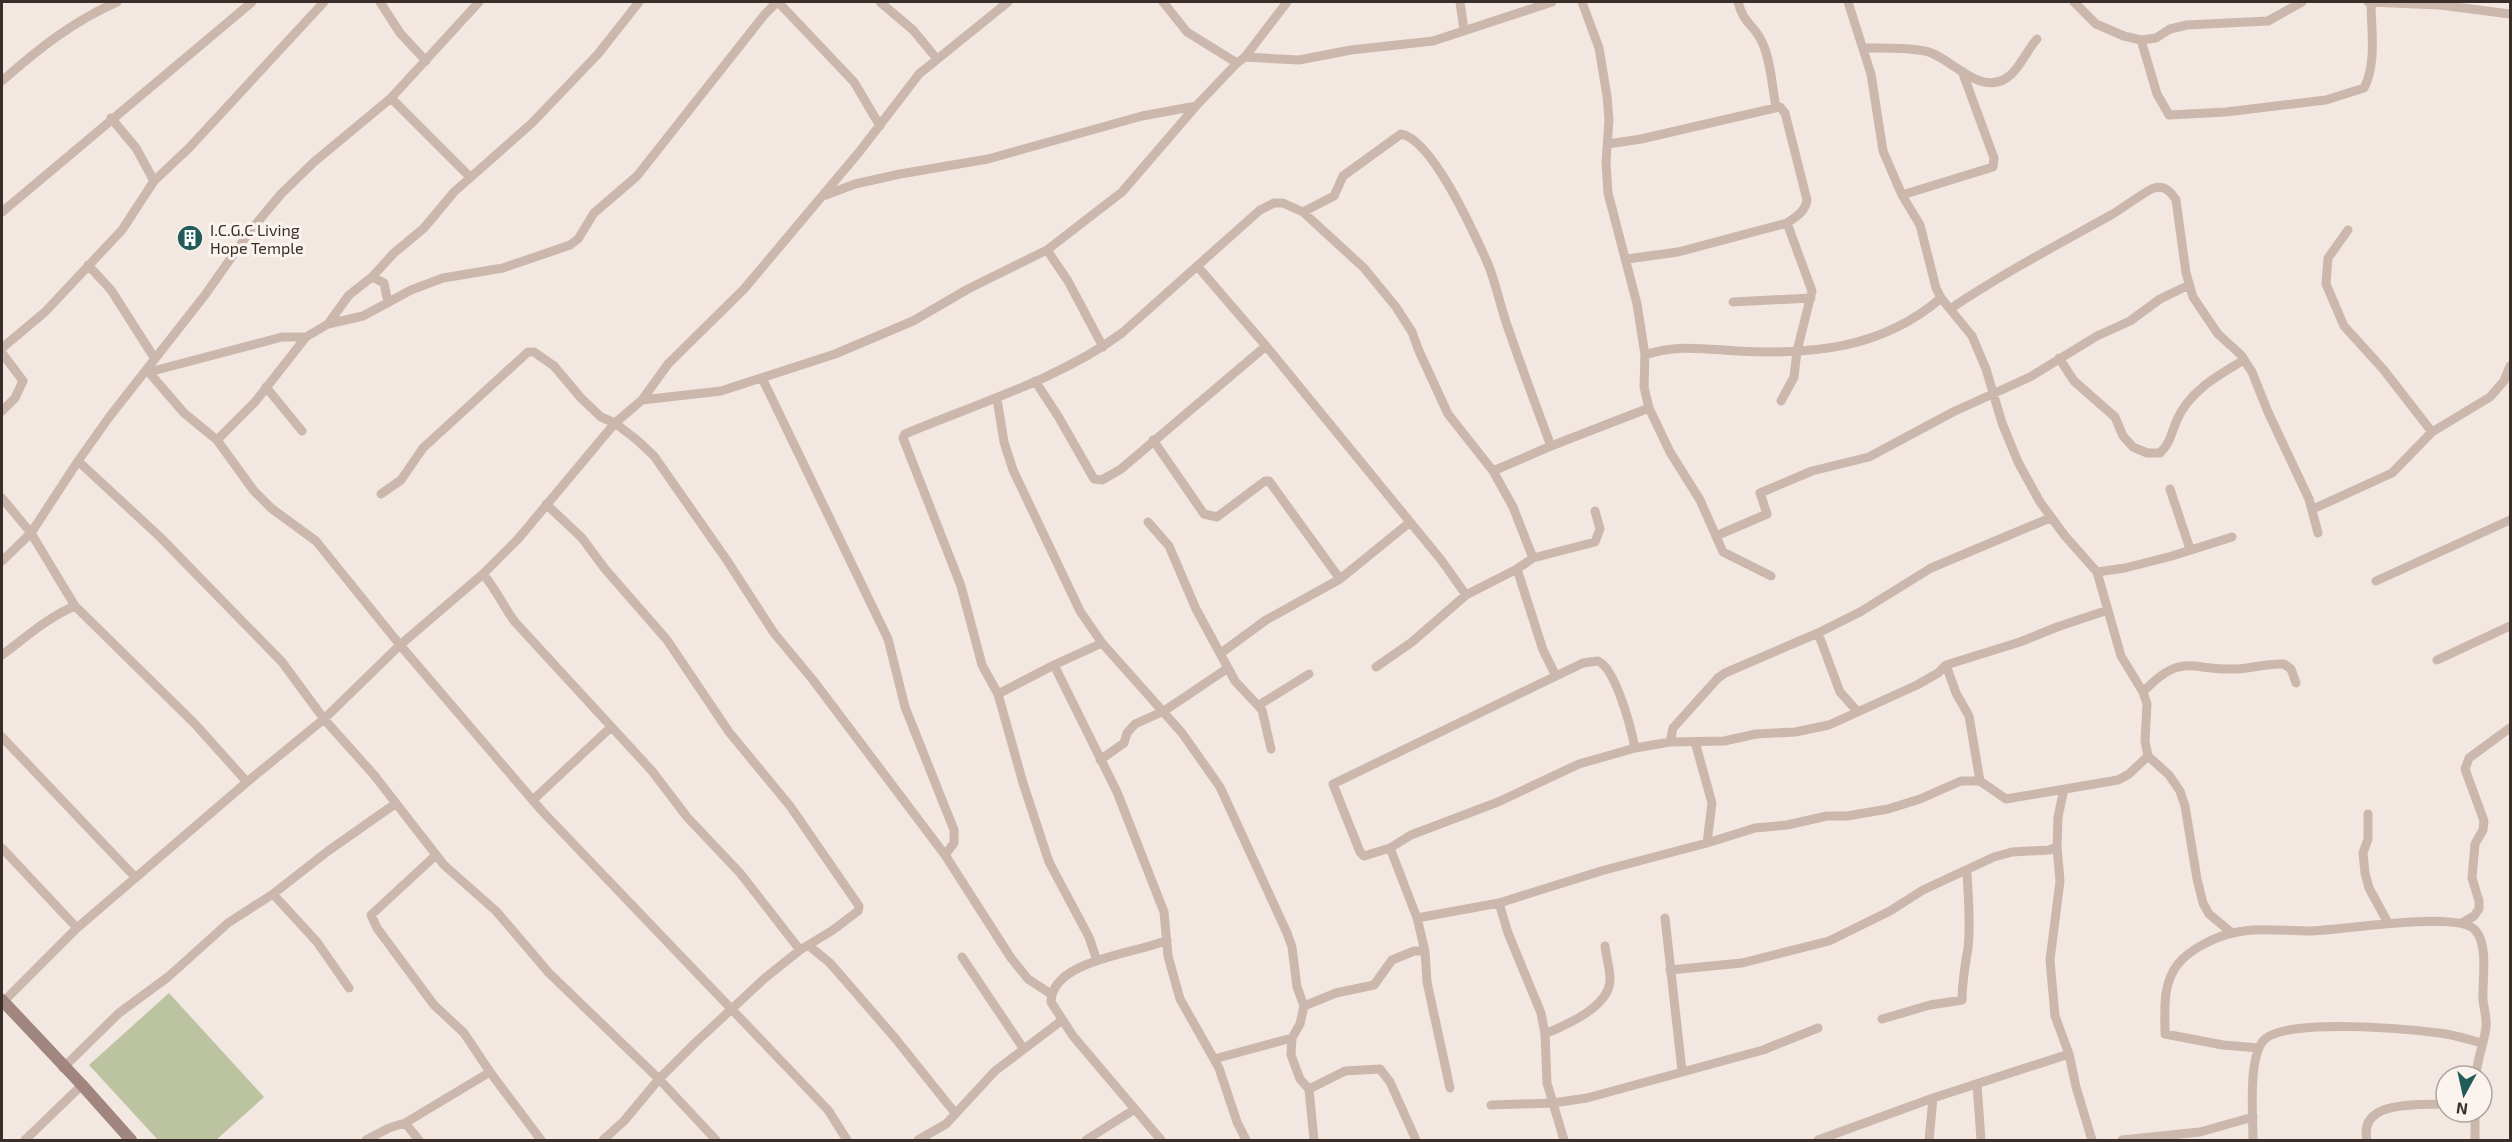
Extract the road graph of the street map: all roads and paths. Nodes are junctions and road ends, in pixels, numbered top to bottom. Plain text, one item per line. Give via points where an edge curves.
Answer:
1 (117, 2) edge
2 (252, 2) edge
3 (324, 2) edge
4 (380, 2) edge
5 (479, 2) edge
6 (639, 2) edge
7 (777, 2) edge
8 (880, 2) edge
9 (1008, 2) edge
10 (1163, 2) edge
11 (1287, 2) edge
12 (1460, 2) edge
13 (1552, 2) edge
14 (1582, 2) edge
15 (1738, 2) edge
16 (1848, 2) edge
17 (2074, 2) edge
18 (2302, 2) edge
19 (2369, 2) edge
20 (2511, 14) edge
21 (1464, 30) junction
22 (2037, 39) dead end
23 (2141, 40) junction
24 (1864, 48) junction
25 (1245, 57) junction
26 (937, 59) junction
27 (426, 61) junction
28 (1237, 63) junction
29 (1962, 71) junction
30 (2, 81) edge
31 (391, 98) junction
32 (1196, 106) junction
33 (1776, 107) junction
34 (111, 118) junction
35 (880, 126) junction
36 (1608, 144) junction
37 (470, 177) junction
38 (154, 180) junction
39 (824, 195) junction
40 (1902, 195) junction
41 (2, 212) edge
42 (1303, 212) junction
43 (1787, 223) junction
44 (2349, 230) dead end
45 (1047, 250) junction
46 (1627, 259) junction
47 (88, 265) junction
48 (1198, 267) junction
49 (372, 277) junction
50 (2189, 285) junction
51 (1811, 298) junction
52 (1941, 298) junction
53 (1733, 302) dead end
54 (388, 303) junction
55 (1950, 309) junction
56 (328, 324) junction
57 (306, 337) junction
58 (1266, 346) junction
59 (1103, 347) junction
60 (2, 348) edge
61 (1797, 351) junction
62 (2, 353) edge
63 (1645, 355) junction
64 (2059, 358) junction
65 (155, 359) junction
66 (2244, 360) junction
67 (2511, 366) edge
68 (148, 371) junction
69 (762, 378) junction
70 (1035, 381) junction
71 (266, 387) junction
72 (1992, 393) junction
73 (997, 399) junction
74 (642, 400) junction
75 (1781, 401) dead end
76 (1649, 408) junction
77 (2, 411) edge
78 (615, 423) junction
79 (302, 431) dead end
80 (2432, 432) junction
81 (217, 440) junction
82 (1152, 440) junction
83 (1551, 446) junction
84 (78, 461) junction
85 (1493, 471) junction
86 (2170, 489) dead end
87 (381, 494) dead end
88 (2, 498) edge
89 (546, 504) junction
90 (2313, 509) junction
91 (1595, 511) dead end
92 (2050, 518) junction
93 (2511, 520) edge
94 (1148, 522) dead end
95 (1409, 523) junction
96 (31, 533) junction
97 (2318, 533) dead end
98 (1716, 536) junction
99 (2232, 537) dead end
100 (2190, 549) junction
101 (1533, 558) junction
102 (2, 561) edge
103 (1517, 569) junction
104 (2097, 572) junction
105 (483, 574) junction
106 (1771, 576) dead end
107 (1340, 579) junction
108 (2376, 581) dead end
109 (1466, 595) junction
110 (75, 606) junction
111 (2108, 610) junction
112 (2511, 626) edge
113 (1818, 633) junction
114 (1102, 643) junction
115 (400, 645) junction
116 (1221, 653) junction
117 (2, 655) edge
118 (2437, 660) dead end
119 (1054, 664) junction
120 (1946, 665) junction
121 (1376, 667) dead end
122 (1228, 668) junction
123 (1309, 674) dead end
124 (1556, 676) junction
125 (2296, 682) dead end
126 (2143, 692) junction
127 (998, 694) junction
128 (1258, 705) junction
129 (1164, 711) junction
130 (1858, 712) junction
131 (324, 719) junction
132 (610, 728) junction
133 (2511, 728) edge
134 (2, 737) edge
135 (1670, 742) junction
136 (1695, 742) junction
137 (1635, 748) junction
138 (1271, 749) dead end
139 (2148, 756) junction
140 (1100, 760) junction
141 (1980, 781) junction
142 (247, 782) junction
143 (2064, 789) junction
144 (534, 799) junction
145 (395, 804) junction
146 (2368, 814) dead end
147 (1707, 843) junction
148 (2057, 847) junction
149 (2, 848) edge
150 (1390, 848) junction
151 (436, 855) junction
152 (945, 855) junction
153 (1967, 871) junction
154 (135, 877) junction
155 (273, 894) junction
156 (1499, 903) junction
157 (1417, 918) junction
158 (1665, 918) dead end
159 (2462, 923) junction
160 (2388, 924) junction
161 (77, 928) junction
162 (2232, 933) junction
163 (1167, 940) junction
164 (1605, 946) dead end
165 (804, 947) junction
166 (1425, 951) junction
167 (962, 957) dead end
168 (1097, 961) junction
169 (1670, 970) junction
170 (349, 988) dead end
171 (1051, 994) junction
172 (2, 1002) edge
173 (1304, 1006) junction
174 (732, 1011) junction
175 (1882, 1019) dead end
176 (1061, 1021) junction
177 (1818, 1028) dead end
178 (1545, 1034) junction
179 (1292, 1038) junction
180 (2482, 1043) junction
181 (1023, 1048) junction
182 (2259, 1048) junction
183 (2070, 1054) junction
184 (1214, 1059) junction
185 (2478, 1064) edge
186 (63, 1068) junction
187 (1682, 1071) junction
188 (490, 1072) junction
189 (659, 1079) junction
190 (1977, 1084) junction
191 (82, 1085) junction
192 (1450, 1088) dead end
193 (1308, 1089) junction
194 (1933, 1098) junction
195 (1553, 1103) junction
196 (2434, 1104) edge
197 (1491, 1105) dead end
198 (1135, 1109) junction
199 (955, 1113) junction
200 (2253, 1117) junction
201 (405, 1123) junction
202 (2475, 1124) edge
203 (25, 1140) edge
204 (130, 1140) edge
205 (366, 1140) edge
206 (418, 1140) edge
207 (541, 1140) edge
208 (603, 1140) edge
209 (716, 1140) edge
210 (847, 1140) edge
211 (918, 1140) edge
212 (1086, 1140) edge
213 (1161, 1140) edge
214 (1246, 1140) edge
215 (1314, 1140) edge
216 (1416, 1140) edge
217 (1564, 1140) edge
218 (1818, 1140) edge
219 (1929, 1140) edge
220 (1981, 1140) edge
221 (2092, 1140) edge
222 (2122, 1140) edge
223 (2253, 1140) edge
224 (2367, 1140) edge
225 (2475, 1140) edge

1 - 30 street via 79,21
2 - 34 street
3 - 38 street via 189,148
4 - 27 street via 400,33
5 - 27 street
6 - 37 street via 598,54 532,123
7 - 35 street via 854,82
7 - 54 street via 637,176 594,213 578,239 503,268 443,278
8 - 26 street via 913,30
9 - 26 street
10 - 28 street via 1187,32
11 - 25 street
12 - 21 street
13 - 21 street
14 - 36 street via 1599,48 1608,104
15 - 33 street via 1746,22 1764,47
16 - 24 street
17 - 23 street via 2096,24
18 - 23 street via 2268,21 2187,25
19 - 20 street
19 - 23 street via 2369,78 2364,88 2326,100 2169,115 2157,94
21 - 25 street via 1433,41 1299,60
22 - 29 street via 2002,80 1987,82
24 - 29 street via 1928,52
24 - 40 street via 1883,151
25 - 28 street
26 - 35 street via 919,74
27 - 31 street
28 - 32 street
29 - 40 street via 1994,158 1993,167
31 - 37 street
31 - 65 street via 281,194
32 - 39 street via 1142,116 988,159 867,182
32 - 45 street via 1122,192
33 - 36 street
33 - 43 street via 1783,108 1785,113 1807,200 1800,213
34 - 38 street via 136,148
34 - 41 street
35 - 39 street
36 - 46 street via 1608,193
37 - 49 street
38 - 47 street via 122,230
39 - 74 street via 744,289 668,364
40 - 52 street via 1920,225
42 - 48 street via 1283,202 1260,210
42 - 83 street via 1334,196 1342,176 1391,141 1401,134 1410,136 1448,183 1488,266
42 - 85 street via 1364,268 1396,307 1412,332 1448,414
43 - 46 street via 1678,252
43 - 51 street via 1812,285
44 - 80 street via 2328,258 2326,284 2344,326
45 - 59 street
45 - 69 street via 914,321 835,354
46 - 63 street
47 - 60 street via 45,312
47 - 65 street via 111,290
48 - 58 street
48 - 59 street
49 - 54 street via 384,283
49 - 56 street via 349,295
50 - 55 street via 2175,200 2170,191 2156,188 1991,281
50 - 64 street
50 - 66 street via 2218,334
51 - 53 street
51 - 61 street
52 - 55 street
52 - 61 street via 1917,316 1868,340 1829,350
54 - 56 street via 363,316
55 - 72 street via 1972,336
56 - 57 street
57 - 68 street via 282,337
57 - 71 street
58 - 82 street
58 - 95 street
59 - 70 street
61 - 63 street via 1689,347
61 - 75 street via 1794,377
62 - 77 street via 23,381 15,398
63 - 76 street via 1644,387
64 - 66 street via 2074,381 2115,417 2133,447 2147,453 2160,453 2169,444 2177,419 2190,399 2216,376
64 - 72 street via 2030,377
65 - 68 street
66 - 90 street
67 - 80 street via 2490,397
68 - 81 street via 184,412
68 - 84 street
69 - 74 street via 721,392
69 - 152 street via 888,639 905,707 954,830 954,843
70 - 73 street
70 - 82 street via 1094,479 1102,480 1120,469
71 - 79 street
71 - 81 street
72 - 92 street via 2018,462
72 - 98 street via 1869,457 1812,471 1760,493 1767,514
73 - 114 street via 1013,470 1063,580
73 - 127 street via 948,415 904,434 903,438 961,586 982,665
74 - 78 street
76 - 83 street
76 - 98 street
78 - 87 street via 601,417 554,366 528,352 423,448 401,480
78 - 89 street
78 - 152 street via 654,456 774,633
80 - 90 street via 2392,473
81 - 115 street via 254,491 316,541
82 - 107 street via 1210,517 1217,517 1269,481
83 - 85 street
84 - 96 street
84 - 131 street via 160,537 282,662
85 - 101 street via 1513,507
86 - 100 street
88 - 96 street
89 - 105 street via 518,540
89 - 165 street via 582,538 667,640 729,732 790,806 859,906 841,924
90 - 97 street
91 - 101 street via 1600,529 1595,542
92 - 104 street
92 - 113 street via 1931,568
93 - 108 street
94 - 116 street via 1169,546 1196,609
95 - 107 street
95 - 109 street
96 - 102 street
96 - 110 street
98 - 106 street via 1723,552
99 - 100 street
100 - 104 street
101 - 103 street
103 - 109 street
103 - 124 street via 1543,650
104 - 111 street
105 - 115 street
105 - 132 street via 515,622
107 - 116 street via 1266,620
109 - 121 street via 1413,642
110 - 117 street
110 - 142 street via 195,724
111 - 120 street
111 - 126 street via 2121,656
112 - 118 street
113 - 130 street via 1840,692
113 - 135 street via 1718,678 1673,728
114 - 119 street
114 - 129 street
115 - 131 street
115 - 144 street
116 - 122 street
119 - 127 street
119 - 140 street
120 - 130 street via 1917,686
120 - 141 street via 1969,716
122 - 128 street
122 - 129 street
123 - 128 street
124 - 137 street via 1582,663 1598,661 1609,668
124 - 150 street via 1335,782 1334,789 1360,852 1364,856
125 - 126 street via 2291,669 2284,664 2237,669 2185,664 2156,679
126 - 139 street via 2148,717
127 - 168 street via 1049,862 1089,937
128 - 138 street via 1267,724
129 - 140 street via 1135,724 1124,743
129 - 173 street via 1220,787 1287,933
130 - 136 street via 1829,725 1795,732
131 - 142 street
131 - 145 street
132 - 144 street
132 - 165 street
133 - 159 street via 2466,763 2484,821 2475,844 2472,878 2479,909
134 - 154 street
135 - 136 street
135 - 137 street
136 - 147 street via 1712,803
137 - 150 street via 1579,764 1498,802 1411,835
139 - 143 street via 2118,780
139 - 162 street via 2180,791 2203,903 2209,914
140 - 163 street via 1117,792 1164,912
141 - 143 street via 2006,799
141 - 147 street via 1961,781 1888,809 1755,828
142 - 154 street
143 - 148 street
144 - 174 street
145 - 151 street
145 - 155 street
146 - 160 street via 2368,839 2363,853 2365,873
147 - 156 street
148 - 153 street via 2012,852
148 - 183 street via 2060,881 2050,960 2055,1016
149 - 161 street
150 - 157 street
151 - 188 street via 371,915 434,1005 464,1033
151 - 189 street via 496,911 549,973
152 - 171 street via 1011,958 1028,979
153 - 169 street via 1829,941 1742,963
153 - 175 street via 1968,947 1962,1000
154 - 161 street
155 - 170 street via 317,942
155 - 186 street via 228,923 168,977 119,1013
156 - 157 street
156 - 178 street via 1541,1013
157 - 166 street
158 - 169 street
159 - 160 street
159 - 180 street via 2480,936 2487,1026
160 - 162 street
161 - 172 street
162 - 182 street via 2201,946 2178,964 2164,996 2165,1034 2223,1046
163 - 168 street
163 - 184 street via 1179,999
164 - 178 street via 1610,981 1604,996 1584,1015
165 - 174 street
165 - 199 street via 830,963
166 - 173 street via 1392,960 1374,985 1336,993
166 - 192 street via 1427,982
167 - 181 street
168 - 171 street via 1062,976
169 - 187 street
171 - 176 street
172 - 186 street
173 - 179 street
174 - 189 street
174 - 210 street via 828,1110
176 - 181 street
176 - 198 street
177 - 187 street via 1763,1050
178 - 195 street via 1547,1083
179 - 184 street
179 - 193 street via 1291,1055
180 - 182 street via 2447,1034 2301,1027 2273,1033
180 - 185 street
181 - 199 street
182 - 200 street via 2254,1068
183 - 190 street
183 - 221 street
184 - 214 street
186 - 191 street
187 - 195 street via 1587,1098
188 - 201 street
188 - 207 street
189 - 208 street via 642,1102
189 - 209 street
190 - 194 street
190 - 220 street
191 - 203 street
191 - 204 street
193 - 215 street
193 - 216 street via 1345,1071 1380,1069 1390,1082
194 - 218 street
194 - 219 street
195 - 197 street
195 - 217 street
196 - 224 street via 2379,1110 2371,1119
198 - 212 street
198 - 213 street
199 - 211 street via 946,1124
200 - 222 street via 2200,1132
200 - 223 street
201 - 205 street
201 - 206 street
202 - 225 street

